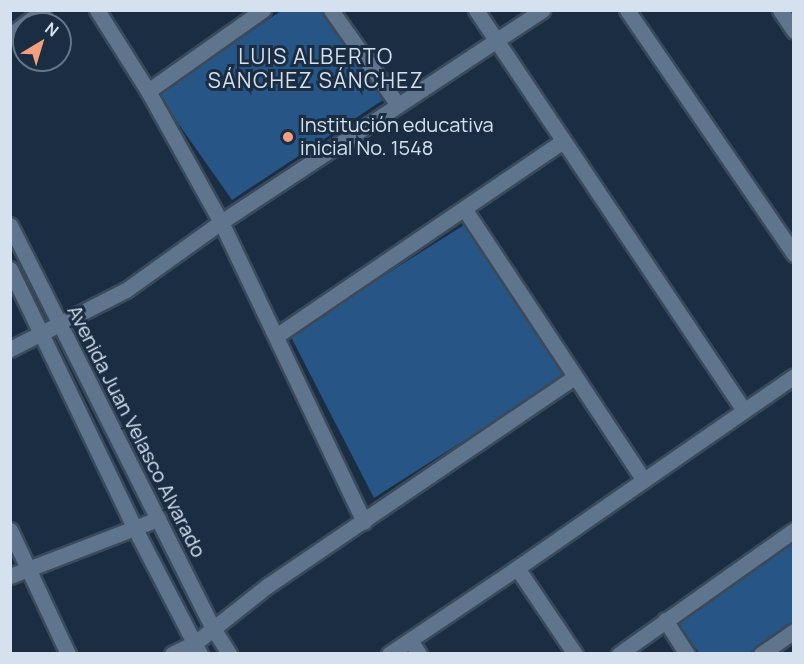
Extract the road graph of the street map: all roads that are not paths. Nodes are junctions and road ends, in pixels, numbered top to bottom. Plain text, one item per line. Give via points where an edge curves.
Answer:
1 (97, 10) edge
2 (263, 10) edge
3 (331, 10) edge
4 (476, 10) edge
5 (542, 10) edge
6 (627, 10) edge
7 (780, 10) edge
8 (794, 32) edge
9 (498, 41) junction
10 (148, 91) junction
11 (398, 105) junction
12 (563, 141) junction
13 (465, 210) junction
14 (220, 222) junction
15 (10, 225) edge
16 (787, 232) edge
17 (794, 254) edge
18 (10, 269) edge
19 (60, 324) junction
20 (42, 334) junction
21 (276, 336) junction
22 (10, 349) edge
23 (794, 376) edge
24 (575, 377) junction
25 (744, 410) junction
26 (644, 480) junction
27 (158, 519) junction
28 (364, 522) junction
29 (134, 527) junction
30 (10, 530) edge
31 (794, 530) edge
32 (517, 568) junction
33 (28, 569) junction
34 (10, 576) edge
35 (665, 621) junction
36 (213, 628) junction
37 (794, 631) edge
38 (410, 640) junction
39 (197, 648) edge
40 (68, 654) edge
41 (172, 654) edge
42 (229, 654) edge
43 (389, 654) edge
44 (419, 654) edge
45 (575, 654) edge
46 (618, 654) edge
47 (687, 654) edge
48 (761, 654) edge

1 - 10 street
2 - 10 street
3 - 11 street
4 - 9 street
5 - 9 street
6 - 16 street
7 - 8 street
9 - 11 street
9 - 12 street
10 - 14 street
11 - 14 street
12 - 13 street
12 - 25 street
13 - 21 street
13 - 24 street
14 - 19 street via 126,290
14 - 21 street
15 - 19 street, Avenida Juan Velasco Alvarado
16 - 17 street
18 - 20 street
19 - 20 street
19 - 27 street, Avenida Juan Velasco Alvarado
20 - 22 street
20 - 29 street
21 - 28 street
23 - 25 street
24 - 26 street
24 - 28 street
25 - 26 street
26 - 32 street
27 - 29 street
27 - 36 street, Avenida Juan Velasco Alvarado
28 - 36 street via 267,586
29 - 33 street
29 - 39 street
30 - 33 street
31 - 35 street
32 - 38 street
32 - 45 street
33 - 34 street
33 - 40 street
35 - 46 street
35 - 47 street
36 - 39 street
36 - 42 street, Avenida Juan Velasco Alvarado
37 - 48 street
38 - 43 street
38 - 44 street
39 - 41 street

